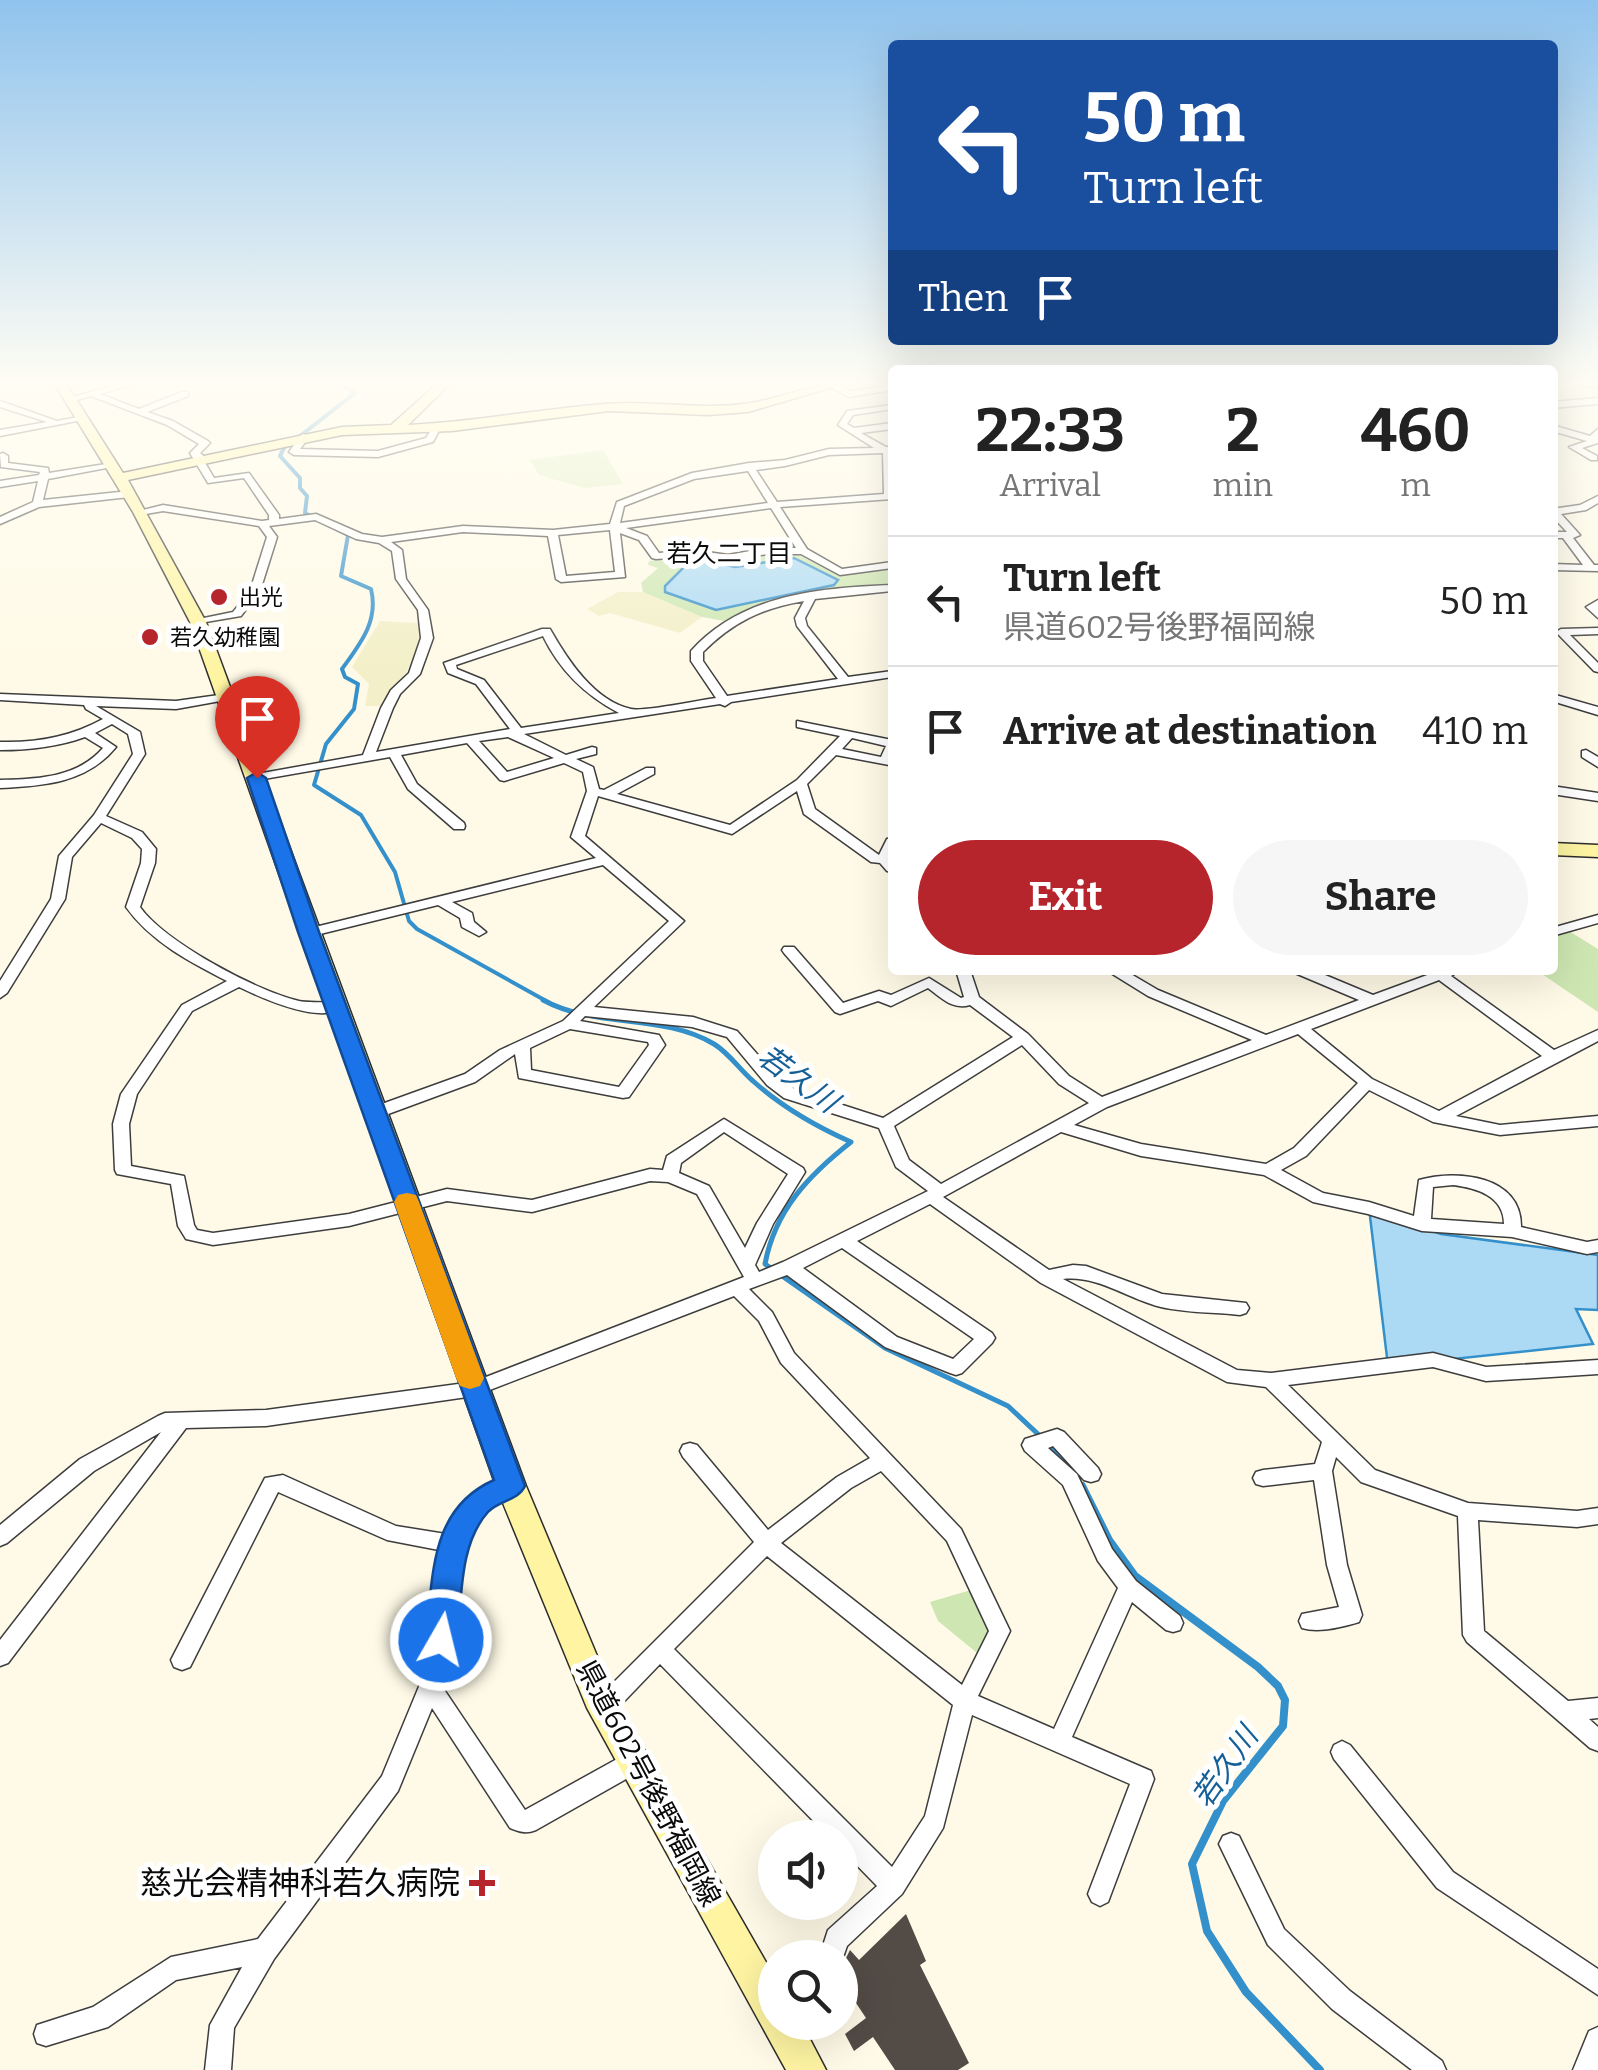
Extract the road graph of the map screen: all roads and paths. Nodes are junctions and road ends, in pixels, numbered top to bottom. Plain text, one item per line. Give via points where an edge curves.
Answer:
1 (43, 480) edge
2 (76, 480) edge
3 (120, 480) edge
4 (147, 480) edge
5 (248, 480) edge
6 (680, 480) edge
7 (757, 480) edge
8 (125, 488) junction
9 (888, 500) edge
10 (1598, 500) edge
11 (37, 504) junction
12 (773, 505) junction
13 (1558, 511) edge
14 (1558, 516) edge
15 (0, 521) edge
16 (268, 522) junction
17 (614, 526) junction
18 (553, 533) junction
19 (1558, 535) edge
20 (1566, 535) junction
21 (382, 540) junction
22 (804, 551) junction
23 (888, 566) edge
24 (1594, 568) edge
25 (1558, 570) edge
26 (888, 589) edge
27 (810, 599) junction
28 (1598, 603) edge
29 (1598, 616) edge
30 (198, 622) junction
31 (1598, 631) edge
32 (438, 654) junction
33 (1598, 669) edge
34 (888, 675) edge
35 (846, 682) junction
36 (226, 697) junction
37 (0, 698) edge
38 (1558, 699) edge
39 (89, 702) junction
40 (724, 702) junction
41 (1598, 711) edge
42 (635, 716) junction
43 (112, 719) junction
44 (800, 724) dead end
45 (88, 734) junction
46 (516, 734) junction
47 (849, 734) junction
48 (470, 739) junction
49 (888, 744) edge
50 (0, 746) edge
51 (592, 751) dead end
52 (836, 751) junction
53 (393, 752) junction
54 (888, 755) edge
55 (369, 756) junction
56 (562, 758) junction
57 (650, 770) dead end
58 (257, 778) junction
59 (801, 783) junction
60 (0, 784) edge
61 (1558, 791) edge
62 (600, 793) junction
63 (1598, 797) edge
64 (99, 817) junction
65 (459, 826) dead end
66 (1558, 849) edge
67 (1598, 852) edge
68 (606, 860) junction
69 (888, 863) edge
70 (438, 900) junction
71 (1598, 919) edge
72 (1558, 930) edge
73 (308, 932) junction
74 (479, 932) dead end
75 (789, 950) dead end
76 (964, 975) edge
77 (1122, 975) edge
78 (1312, 975) edge
79 (1434, 975) edge
80 (1446, 975) edge
81 (238, 982) junction
82 (0, 993) edge
83 (972, 999) junction
84 (1369, 999) junction
85 (336, 1008) junction
86 (582, 1012) junction
87 (568, 1024) junction
88 (1302, 1029) junction
89 (1598, 1035) edge
90 (1023, 1038) junction
91 (1262, 1039) junction
92 (522, 1046) junction
93 (1554, 1057) junction
94 (1367, 1083) junction
95 (1102, 1103) junction
96 (374, 1113) junction
97 (1439, 1118) junction
98 (1598, 1121) edge
99 (885, 1124) junction
100 (1060, 1126) junction
101 (1268, 1170) junction
102 (670, 1176) junction
103 (936, 1195) junction
104 (408, 1205) junction
105 (1422, 1225) junction
106 (1512, 1231) junction
107 (843, 1240) junction
108 (1598, 1246) edge
109 (786, 1268) junction
110 (751, 1277) junction
111 (1047, 1278) junction
112 (1240, 1308) dead end
113 (1598, 1367) edge
114 (1271, 1380) junction
115 (474, 1389) junction
116 (181, 1421) junction
117 (1332, 1440) junction
118 (690, 1451) dead end
119 (883, 1460) junction
120 (1322, 1471) junction
121 (1092, 1474) dead end
122 (1263, 1478) dead end
123 (510, 1486) junction
124 (1468, 1510) junction
125 (1598, 1516) edge
126 (0, 1537) edge
127 (455, 1544) junction
128 (768, 1545) junction
129 (1128, 1587) junction
130 (1309, 1621) dead end
131 (1174, 1623) dead end
132 (660, 1651) junction
133 (0, 1656) edge
134 (182, 1660) dead end
135 (430, 1687) junction
136 (966, 1701) junction
137 (604, 1708) junction
138 (1598, 1708) edge
139 (1564, 1712) junction
140 (1598, 1741) edge
141 (1059, 1742) junction
142 (1342, 1752) dead end
143 (634, 1762) junction
144 (1231, 1844) dead end
145 (894, 1886) junction
146 (1100, 1894) dead end
147 (836, 1940) edge
148 (265, 1950) junction
149 (1598, 1983) edge
150 (758, 1984) edge
151 (46, 2034) dead end
152 (790, 2040) edge
153 (1598, 2040) edge
154 (218, 2070) edge
155 (807, 2070) edge
156 (1433, 2070) edge
157 (1586, 2070) edge

1 - 11 street
2 - 8 street
3 - 8 main road, 県道602号後野福岡線
4 - 8 main road
5 - 16 street
6 - 17 street via 620,504
7 - 12 street
8 - 11 street
8 - 16 street via 163,508
8 - 30 main road, 県道602号後野福岡線
9 - 12 street
10 - 13 street
11 - 15 street
12 - 17 street
12 - 22 street
14 - 20 street via 1575,535
16 - 21 street via 316,517
16 - 30 street via 272,537 255,590 237,614
17 - 18 street
17 - 18 street via 620,575 561,579
17 - 22 street via 643,538 656,556
18 - 21 street via 464,529
19 - 20 street
20 - 24 street
21 - 32 street via 397,550 401,579 423,610
22 - 23 street via 840,572
24 - 25 street
26 - 27 street
27 - 35 street via 802,626
27 - 40 street via 750,611 697,651
28 - 29 street via 1590,607
30 - 36 main road, 県道602号後野福岡線
31 - 33 street via 1561,632
32 - 42 street via 546,631 571,674 604,702
32 - 46 street via 452,670 480,682
32 - 55 street via 396,692
34 - 35 street
35 - 40 street
36 - 39 street via 176,705
36 - 58 main road, 県道602号後野福岡線
37 - 39 street
38 - 41 street
39 - 43 street
40 - 42 street
42 - 46 street
43 - 45 street
43 - 64 street via 134,732 138,754
44 - 47 street
45 - 50 street via 36,748
45 - 60 street via 110,748 102,760 52,782
46 - 48 street
46 - 56 street
47 - 49 street
47 - 52 street
48 - 53 street
48 - 56 street via 504,777
51 - 56 street
52 - 54 street via 885,762
52 - 59 street
53 - 55 street
53 - 65 street via 412,786
55 - 58 street
56 - 62 street via 589,770
57 - 62 street
58 - 73 main road, 県道602号後野福岡線
59 - 62 street via 732,830
59 - 69 street via 809,810
61 - 63 street
62 - 68 street via 578,837
64 - 81 street via 138,836 149,849 133,907 138,918
64 - 82 street via 66,856 58,899
66 - 67 main road
68 - 70 street
68 - 86 street via 677,921
70 - 73 street
70 - 74 street via 467,916
71 - 72 street
73 - 85 main road, 県道602号後野福岡線
75 - 83 street via 840,1010 879,996 891,1001 928,982 959,1002
76 - 83 street
77 - 91 street
78 - 84 street
79 - 84 street
80 - 93 street
81 - 85 street via 298,1005
81 - 104 street via 186,1008 130,1094 121,1124 123,1170 178,1180 186,1226 213,1239
83 - 90 street
84 - 88 street
85 - 96 main road, 県道602号後野福岡線
86 - 87 street
86 - 99 street via 692,1022 732,1034 790,1094
87 - 92 street
87 - 92 street via 654,1038 658,1045 623,1093 524,1074
88 - 91 street
88 - 94 street
89 - 93 street
90 - 95 street via 1064,1080
90 - 99 street
91 - 95 street
92 - 96 street via 470,1078
93 - 97 street
94 - 97 street
94 - 101 street via 1300,1152
95 - 100 street
96 - 104 main road, 県道602号後野福岡線
97 - 98 street via 1500,1130
99 - 103 street via 902,1163
100 - 101 street via 1141,1150
100 - 103 street
101 - 105 street via 1320,1198
102 - 104 street via 650,1175 532,1206 446,1195
102 - 110 street via 703,1190
102 - 110 street via 673,1160 724,1124 797,1172 765,1224
103 - 107 street
103 - 111 street
104 - 115 main road, 県道602号後野福岡線
105 - 106 street
105 - 106 street via 1425,1184 1437,1179 1492,1188 1507,1198
106 - 108 street
107 - 109 street
107 - 109 street via 986,1338 956,1368 891,1342
109 - 110 street
110 - 115 street
110 - 119 street via 787,1358
111 - 112 street via 1062,1269 1088,1272 1155,1300
111 - 114 street via 1234,1377
113 - 114 street via 1486,1374 1433,1360
114 - 117 street
115 - 116 street via 266,1418
115 - 123 main road, 県道602号後野福岡線
116 - 126 street via 166,1421 87,1465
116 - 133 street
117 - 120 street
117 - 124 street via 1368,1476
118 - 128 street
119 - 128 street via 846,1478
119 - 136 street via 954,1535 1000,1631
120 - 122 street
120 - 130 street via 1336,1564 1352,1615
121 - 129 street via 1057,1437 1032,1445 1070,1480 1104,1555
123 - 127 street via 481,1499 456,1530
123 - 137 main road, 県道602号後野福岡線
124 - 125 street
124 - 139 street via 1474,1635
127 - 134 street via 394,1534 283,1483 272,1484
127 - 135 street
128 - 132 street
128 - 136 street
129 - 131 street
129 - 141 street
132 - 137 street
132 - 145 street
135 - 143 street via 518,1820 528,1822
135 - 148 street via 390,1783
136 - 141 street
136 - 145 street via 935,1820
137 - 143 main road, 県道602号後野福岡線
138 - 139 street
139 - 140 street
141 - 146 street via 1142,1779
142 - 149 street via 1445,1880
143 - 150 main road, 県道602号後野福岡線
144 - 156 street via 1276,1937 1340,2000
145 - 147 street
148 - 151 street via 172,1969 99,2018
148 - 154 street via 222,2025
152 - 155 main road
153 - 157 street

